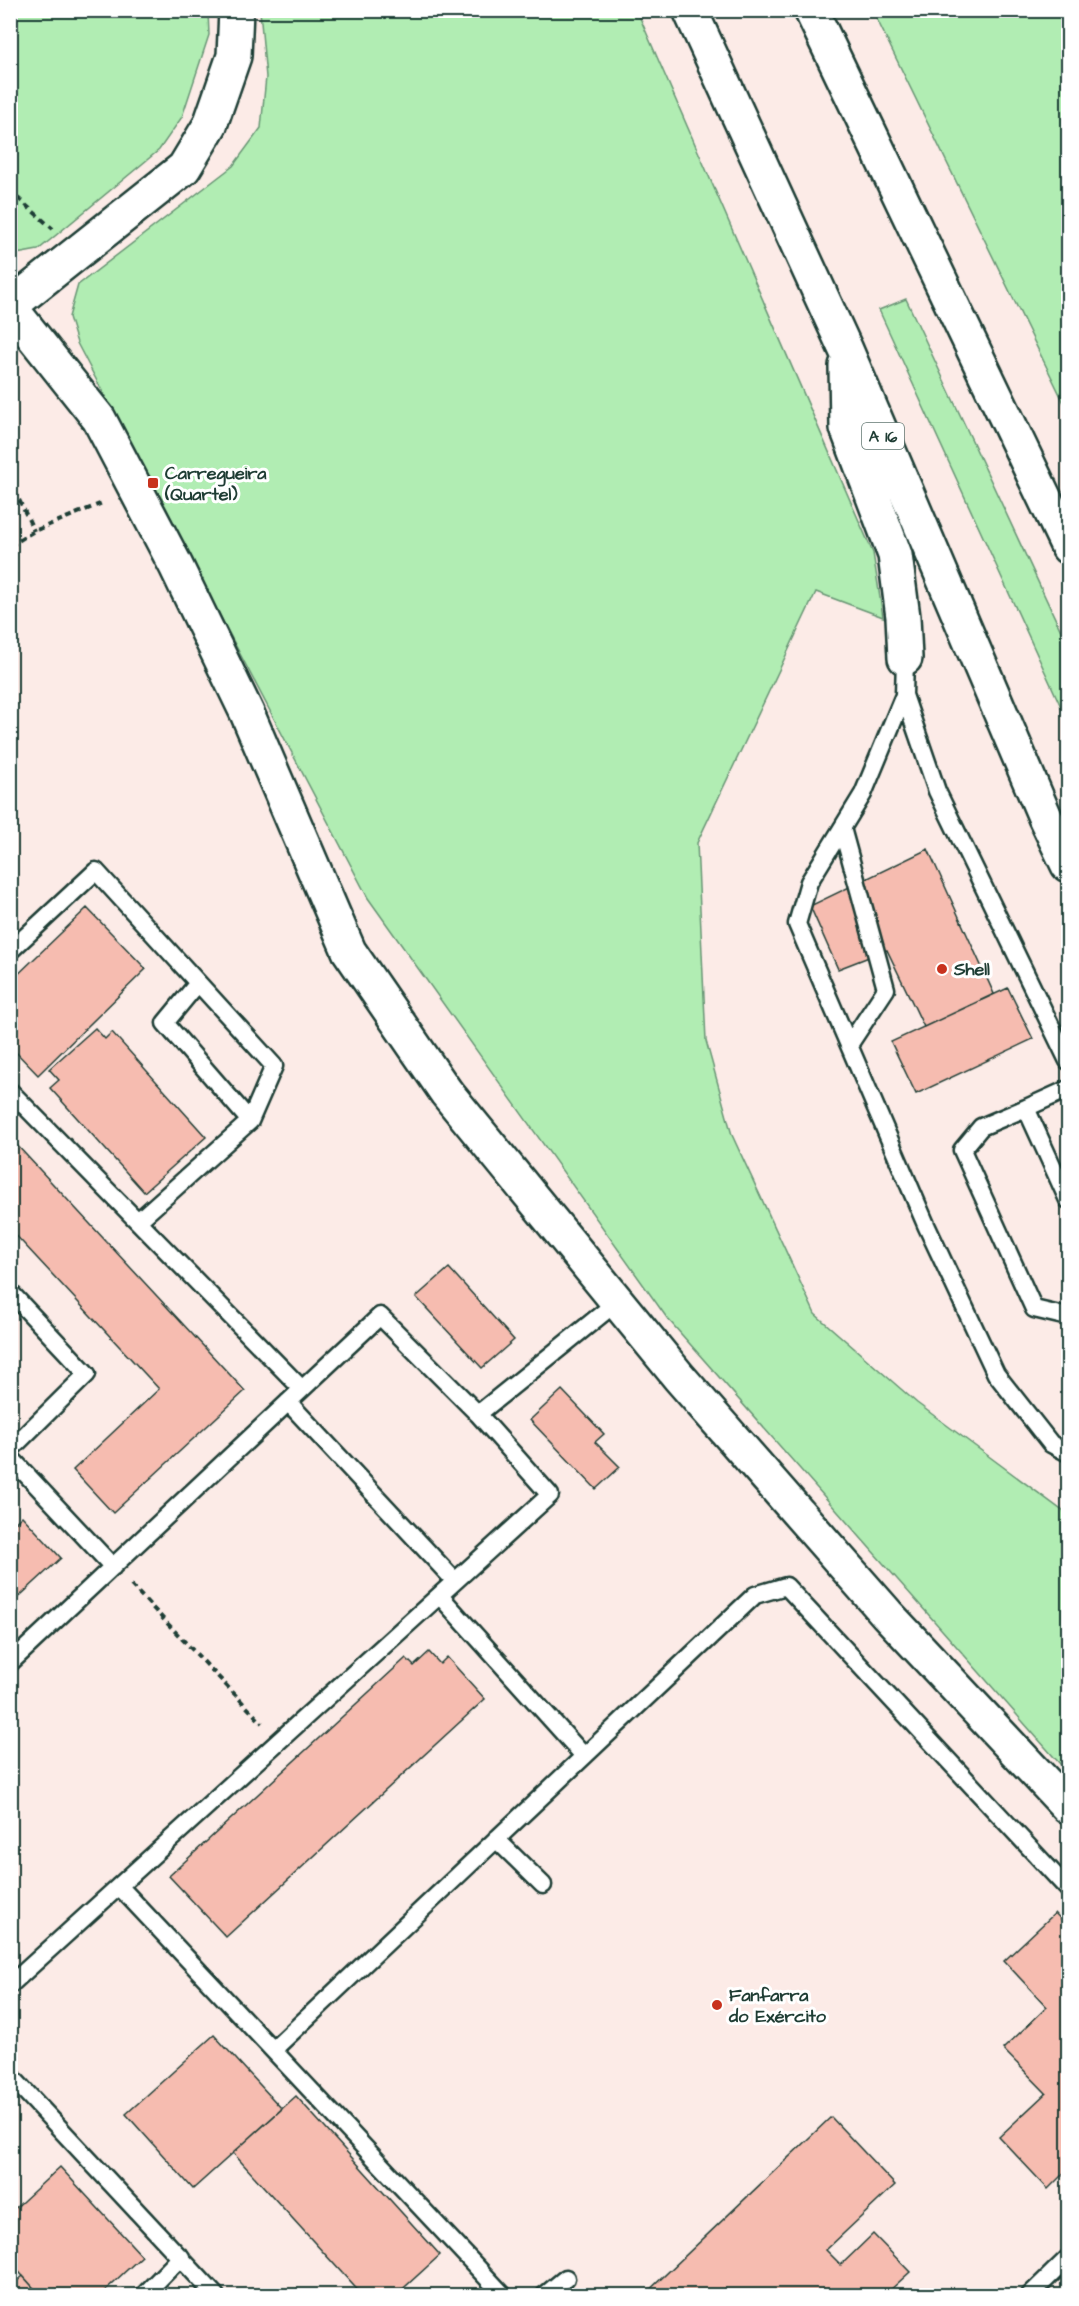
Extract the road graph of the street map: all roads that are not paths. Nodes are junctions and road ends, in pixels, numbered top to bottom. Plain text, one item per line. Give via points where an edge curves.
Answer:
1 (236, 10) edge
2 (690, 10) edge
3 (811, 10) edge
4 (10, 307) edge
5 (846, 350) junction
6 (1068, 547) edge
7 (905, 658) joint
8 (904, 695) junction
9 (842, 828) junction
10 (1068, 865) edge
11 (10, 951) edge
12 (198, 983) junction
13 (849, 1045) junction
14 (1068, 1061) edge
15 (1068, 1089) edge
16 (10, 1091) edge
17 (1026, 1108) junction
18 (250, 1120) junction
19 (1068, 1200) edge
20 (138, 1221) junction
21 (10, 1292) edge
22 (618, 1301) junction
23 (1068, 1317) edge
24 (302, 1389) junction
25 (288, 1402) junction
26 (478, 1414) junction
27 (10, 1450) edge
28 (1068, 1453) edge
29 (10, 1457) edge
30 (113, 1567) junction
31 (455, 1581) junction
32 (440, 1596) junction
33 (10, 1663) edge
34 (584, 1756) junction
35 (1068, 1807) edge
36 (496, 1839) junction
37 (543, 1885) dead end
38 (119, 1886) junction
39 (1068, 1889) edge
40 (10, 1985) edge
41 (273, 2050) junction
42 (10, 2075) edge
43 (181, 2257) junction
44 (1068, 2258) edge
45 (566, 2278) dead end
46 (143, 2295) edge
47 (216, 2295) edge
48 (504, 2295) edge
49 (544, 2295) edge
50 (1029, 2295) edge

1 - 4 main road via 234,56 210,125 184,168
2 - 5 main road, A 16
3 - 6 main road
4 - 22 main road via 99,419 136,489 247,713 349,951 446,1092
5 - 7 main road via 847,428 895,555
5 - 10 main road, A 16
7 - 8 lane
8 - 9 lane via 863,794
8 - 14 lane via 937,791
9 - 13 lane via 886,989
9 - 13 lane via 810,882 797,924
11 - 12 lane via 96,871
12 - 18 lane via 274,1066
12 - 18 lane via 165,1023
13 - 28 lane via 927,1227 996,1374 1051,1444
15 - 17 lane
16 - 20 lane
17 - 19 lane
17 - 23 lane via 981,1127 962,1149 1034,1309
18 - 20 lane
20 - 24 lane
21 - 27 lane via 87,1374
22 - 26 lane
22 - 35 main road via 679,1377 887,1614
24 - 25 lane
24 - 26 lane via 380,1316
25 - 30 lane
25 - 31 lane
26 - 31 lane via 550,1495
29 - 30 lane
30 - 33 lane
31 - 32 lane
32 - 34 lane
32 - 38 lane
34 - 36 lane
34 - 39 lane via 755,1595 786,1587
36 - 37 lane
36 - 41 lane
38 - 40 lane
38 - 41 lane
41 - 48 lane
42 - 43 lane
43 - 46 lane
43 - 47 lane
44 - 50 lane
45 - 49 lane

